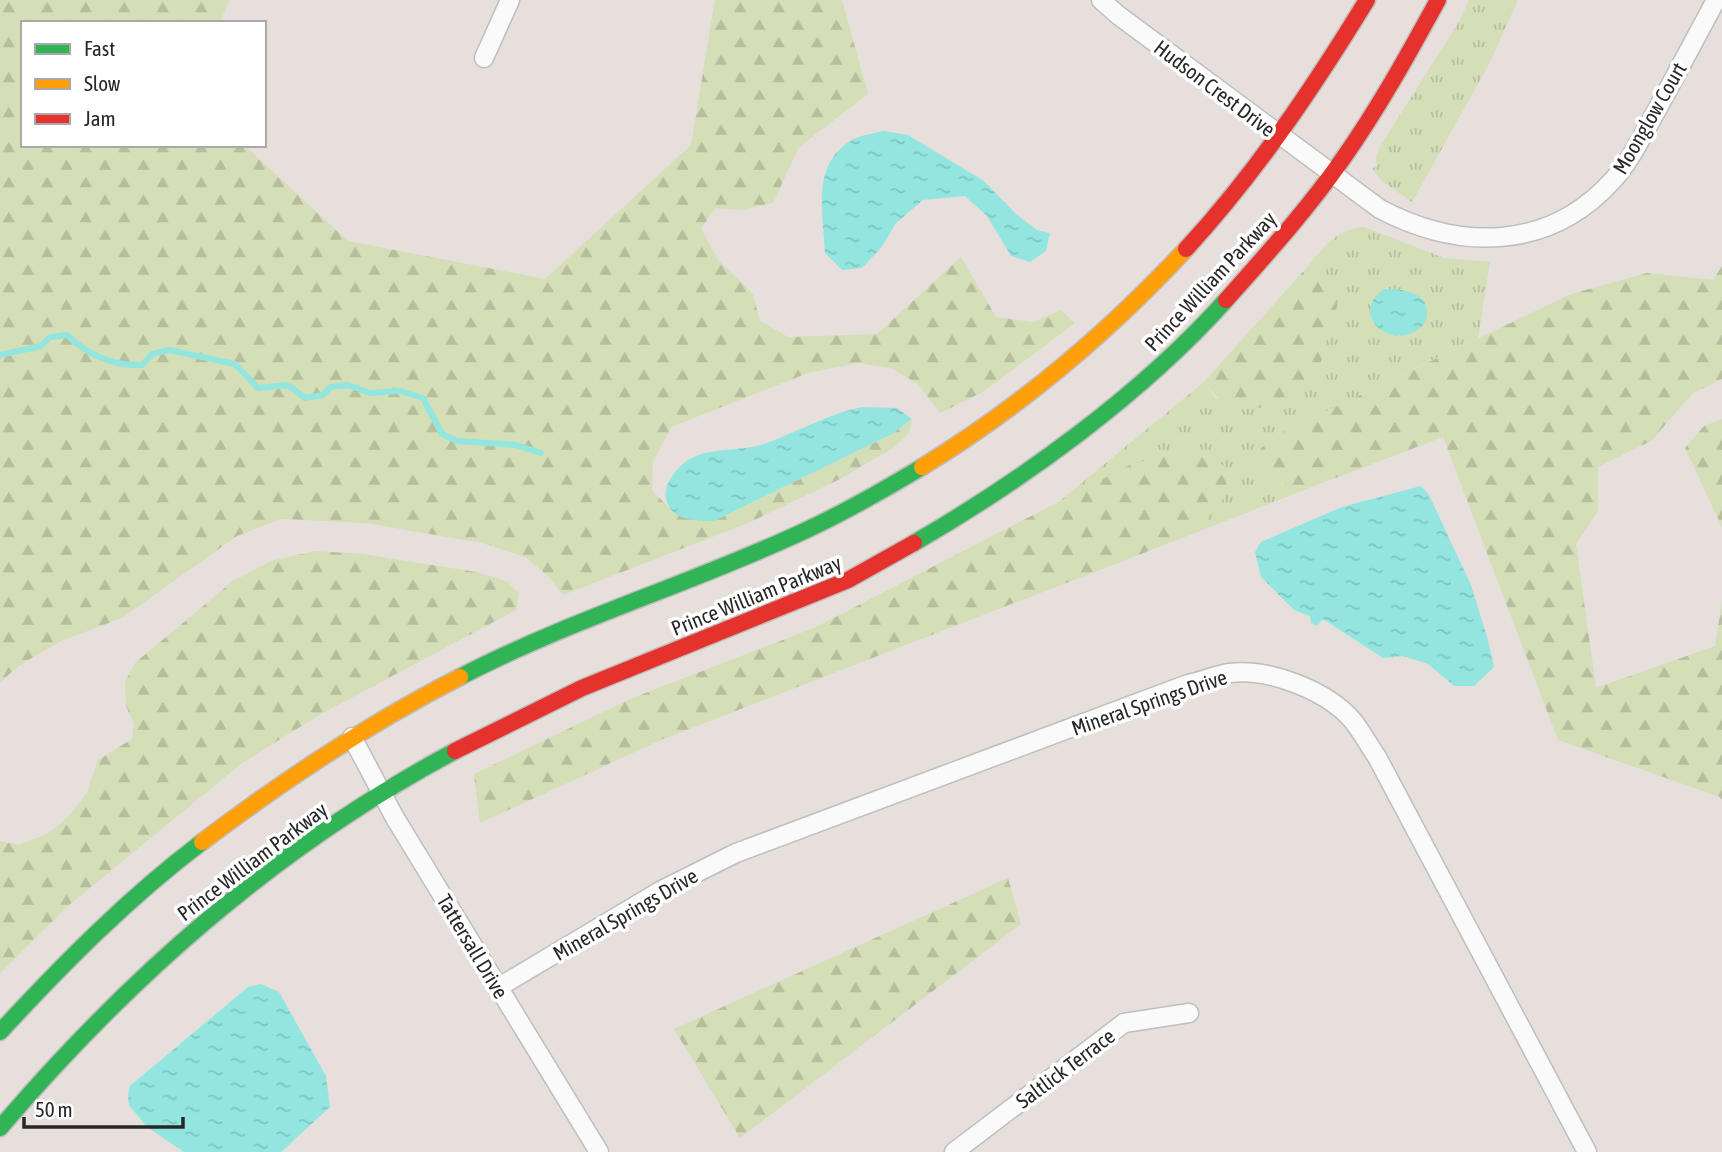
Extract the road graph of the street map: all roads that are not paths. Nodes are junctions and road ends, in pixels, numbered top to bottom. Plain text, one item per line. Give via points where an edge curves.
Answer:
1 (510, 0) edge
2 (1101, 0) edge
3 (1367, 0) edge
4 (1438, 0) edge
5 (1716, 0) edge
6 (484, 58) dead end
7 (1281, 136) junction
8 (1331, 174) junction
9 (352, 737) junction
10 (382, 793) junction
11 (499, 987) junction
12 (1189, 1013) dead end
13 (0, 1032) edge
14 (0, 1128) edge
15 (599, 1152) edge
16 (954, 1152) edge
17 (1587, 1152) edge

1 - 6 street
2 - 7 street, Hudson Crest Drive
3 - 7 highway, Prince William Parkway
4 - 8 highway, Prince William Parkway via 1419,39
5 - 8 street, Moonglow Court via 1632,156 1591,201 1565,218 1506,237 1438,233 1380,209
7 - 8 street, Hudson Crest Drive
7 - 9 highway, Prince William Parkway via 1200,237 1111,327 1041,385 935,460 802,532 565,627 477,668
8 - 10 highway, Prince William Parkway via 1280,240 1174,353 1052,455 987,500 862,573 576,691 473,741
9 - 10 street, Tattersall Drive
9 - 13 highway, Prince William Parkway via 209,835 146,886
10 - 11 street, Tattersall Drive
10 - 14 highway, Prince William Parkway via 279,862 211,915 81,1036
11 - 15 street, Tattersall Drive
11 - 17 street, Mineral Springs Drive via 660,891 736,853 1188,684 1230,673 1258,674 1293,682 1324,697 1352,720 1383,769
12 - 16 street, Saltlick Terrace via 1124,1023

